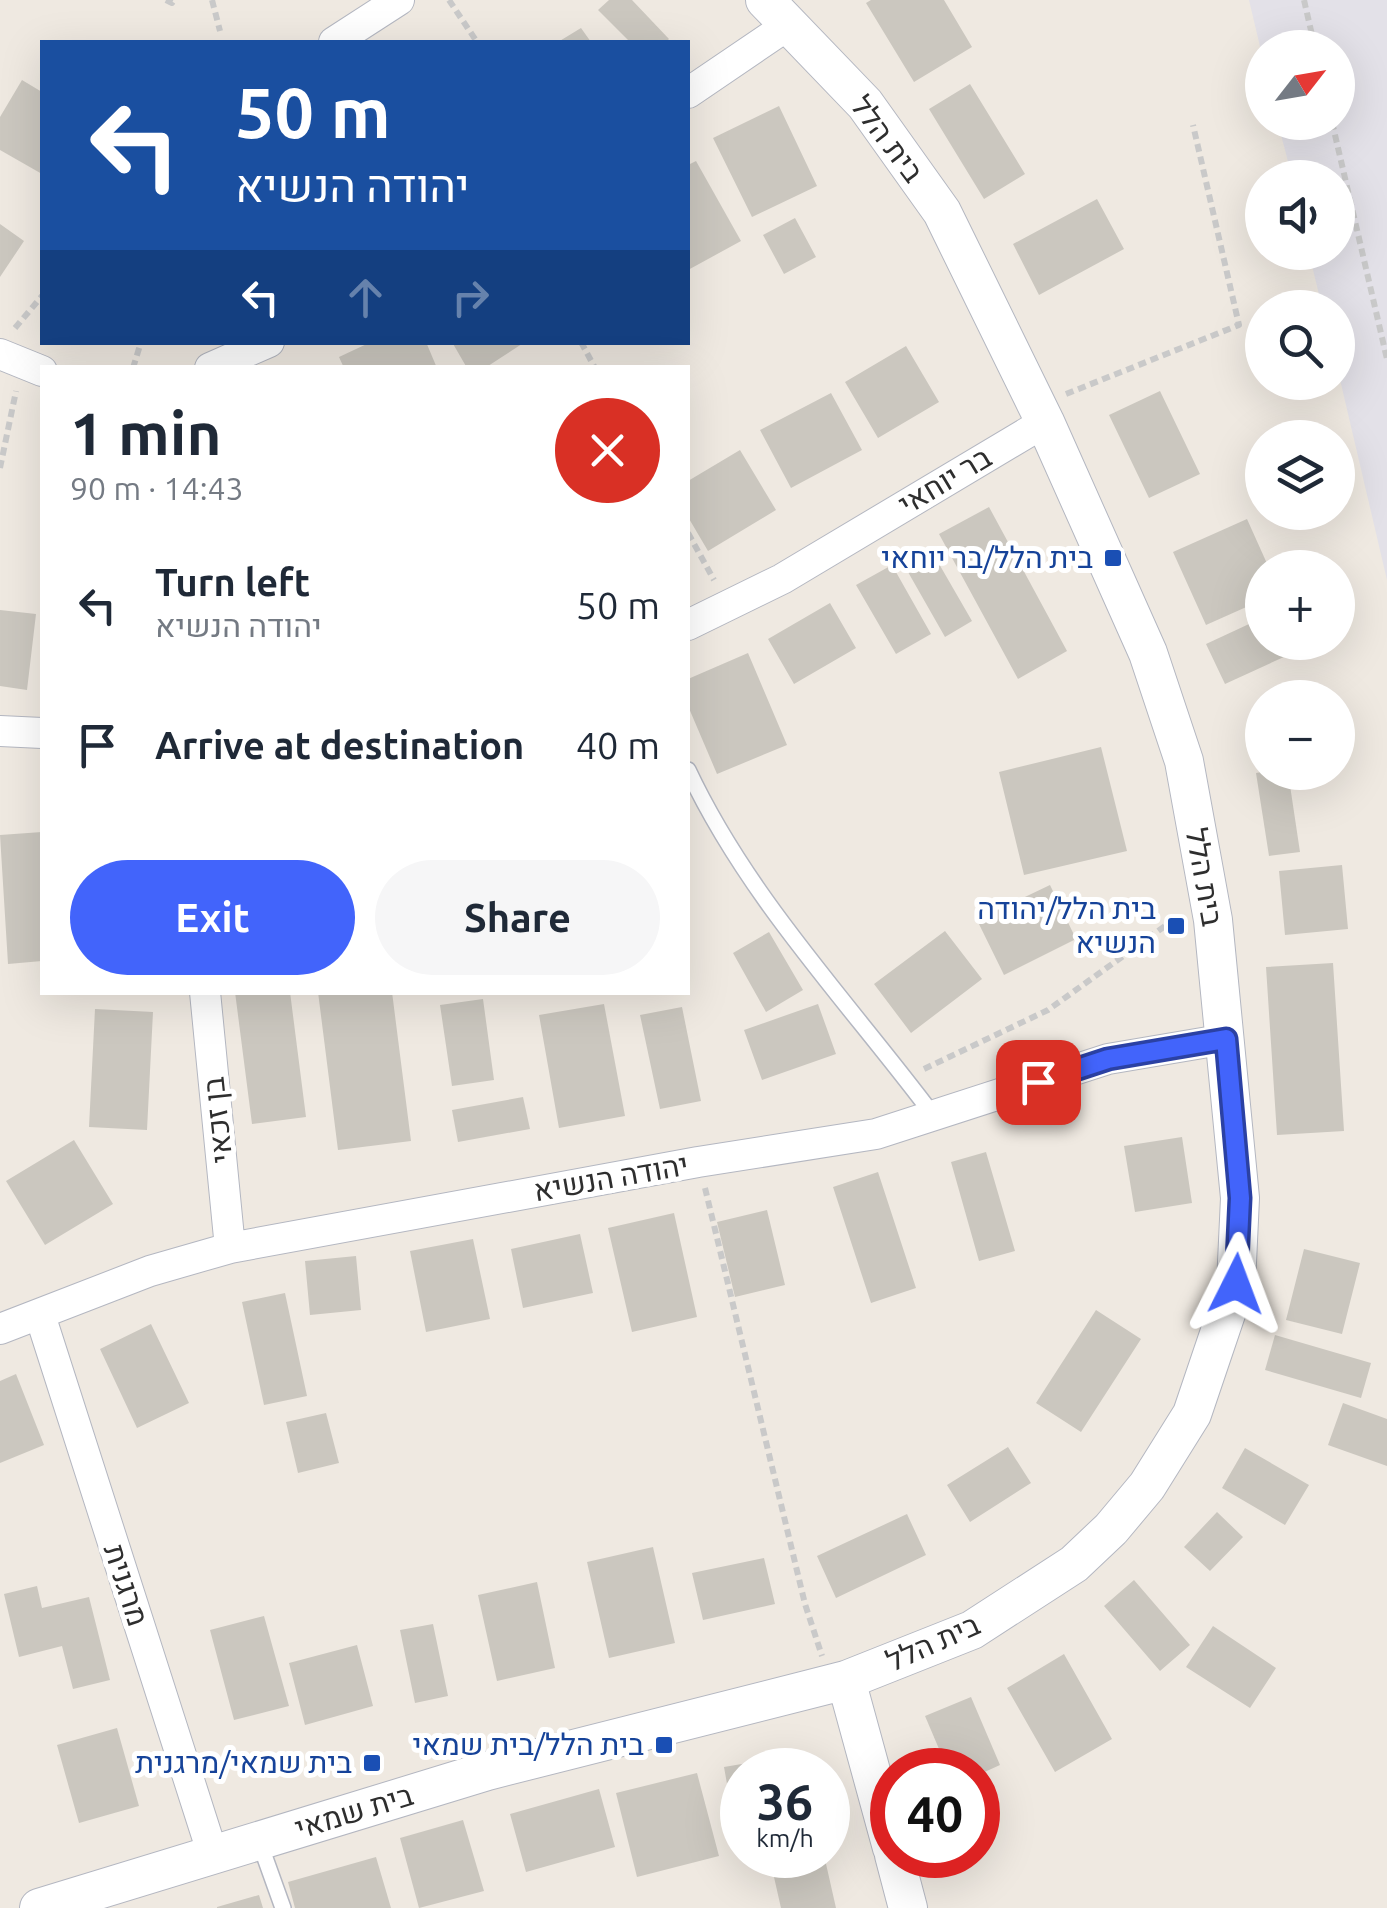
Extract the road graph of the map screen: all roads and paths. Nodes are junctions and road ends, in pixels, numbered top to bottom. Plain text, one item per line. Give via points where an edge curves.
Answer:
1 (212, 0) edge
2 (398, 0) edge
3 (449, 0) edge
4 (1304, 0) edge
5 (776, 12) edge
6 (1310, 30) edge
7 (220, 31) dead end
8 (337, 40) edge
9 (476, 40) edge
10 (690, 91) edge
11 (1193, 125) dead end
12 (1336, 140) edge
13 (40, 301) edge
14 (262, 345) edge
15 (19, 355) edge
16 (1387, 360) edge
17 (217, 365) edge
18 (1041, 414) junction
19 (0, 468) edge
20 (690, 537) edge
21 (728, 606) junction
22 (690, 625) edge
23 (0, 731) edge
24 (40, 733) edge
25 (690, 774) edge
26 (1212, 920) junction
27 (205, 995) edge
28 (1226, 1039) junction
29 (905, 1078) junction
30 (933, 1115) junction
31 (698, 1162) junction
32 (230, 1248) junction
33 (40, 1315) junction
34 (0, 1329) edge
35 (810, 1619) dead end
36 (846, 1680) junction
37 (870, 1768) edge
38 (259, 1840) junction
39 (213, 1855) junction
40 (900, 1878) edge
41 (39, 1908) edge
42 (284, 1908) edge
43 (908, 1908) edge

1 - 7 path
2 - 8 street
3 - 9 path
4 - 6 path
5 - 10 street
5 - 18 street, בית הלל via 865,104 942,212
11 - 18 path via 1240,325
12 - 16 path
13 - 15 path
14 - 17 street
15 - 19 path
18 - 21 street, בר יוחאי via 782,579
18 - 26 street, בית הלל via 1154,671 1184,761
20 - 21 path
21 - 22 street, בר יוחאי
23 - 24 street
25 - 29 lane via 707,812 779,918
26 - 28 street, בית הלל
26 - 29 path via 1165,926 1048,1010
27 - 32 street, בן זכאי
28 - 30 street, יהודה הנשיא via 1108,1059
28 - 36 street, בית הלל via 1240,1198 1236,1284 1192,1414 1147,1486 1074,1564 972,1630
29 - 30 lane
30 - 31 street, יהודה הנשיא via 876,1134
31 - 32 street, יהודה הנשיא
31 - 35 path
32 - 33 street, יהודה הנשיא
33 - 34 street, יהודה הנשיא
33 - 39 street, מרגנית
36 - 37 street
36 - 38 street, בית שמאי via 487,1771
38 - 39 street, בית שמאי
38 - 42 lane
39 - 41 street, בית שמאי
40 - 43 street

